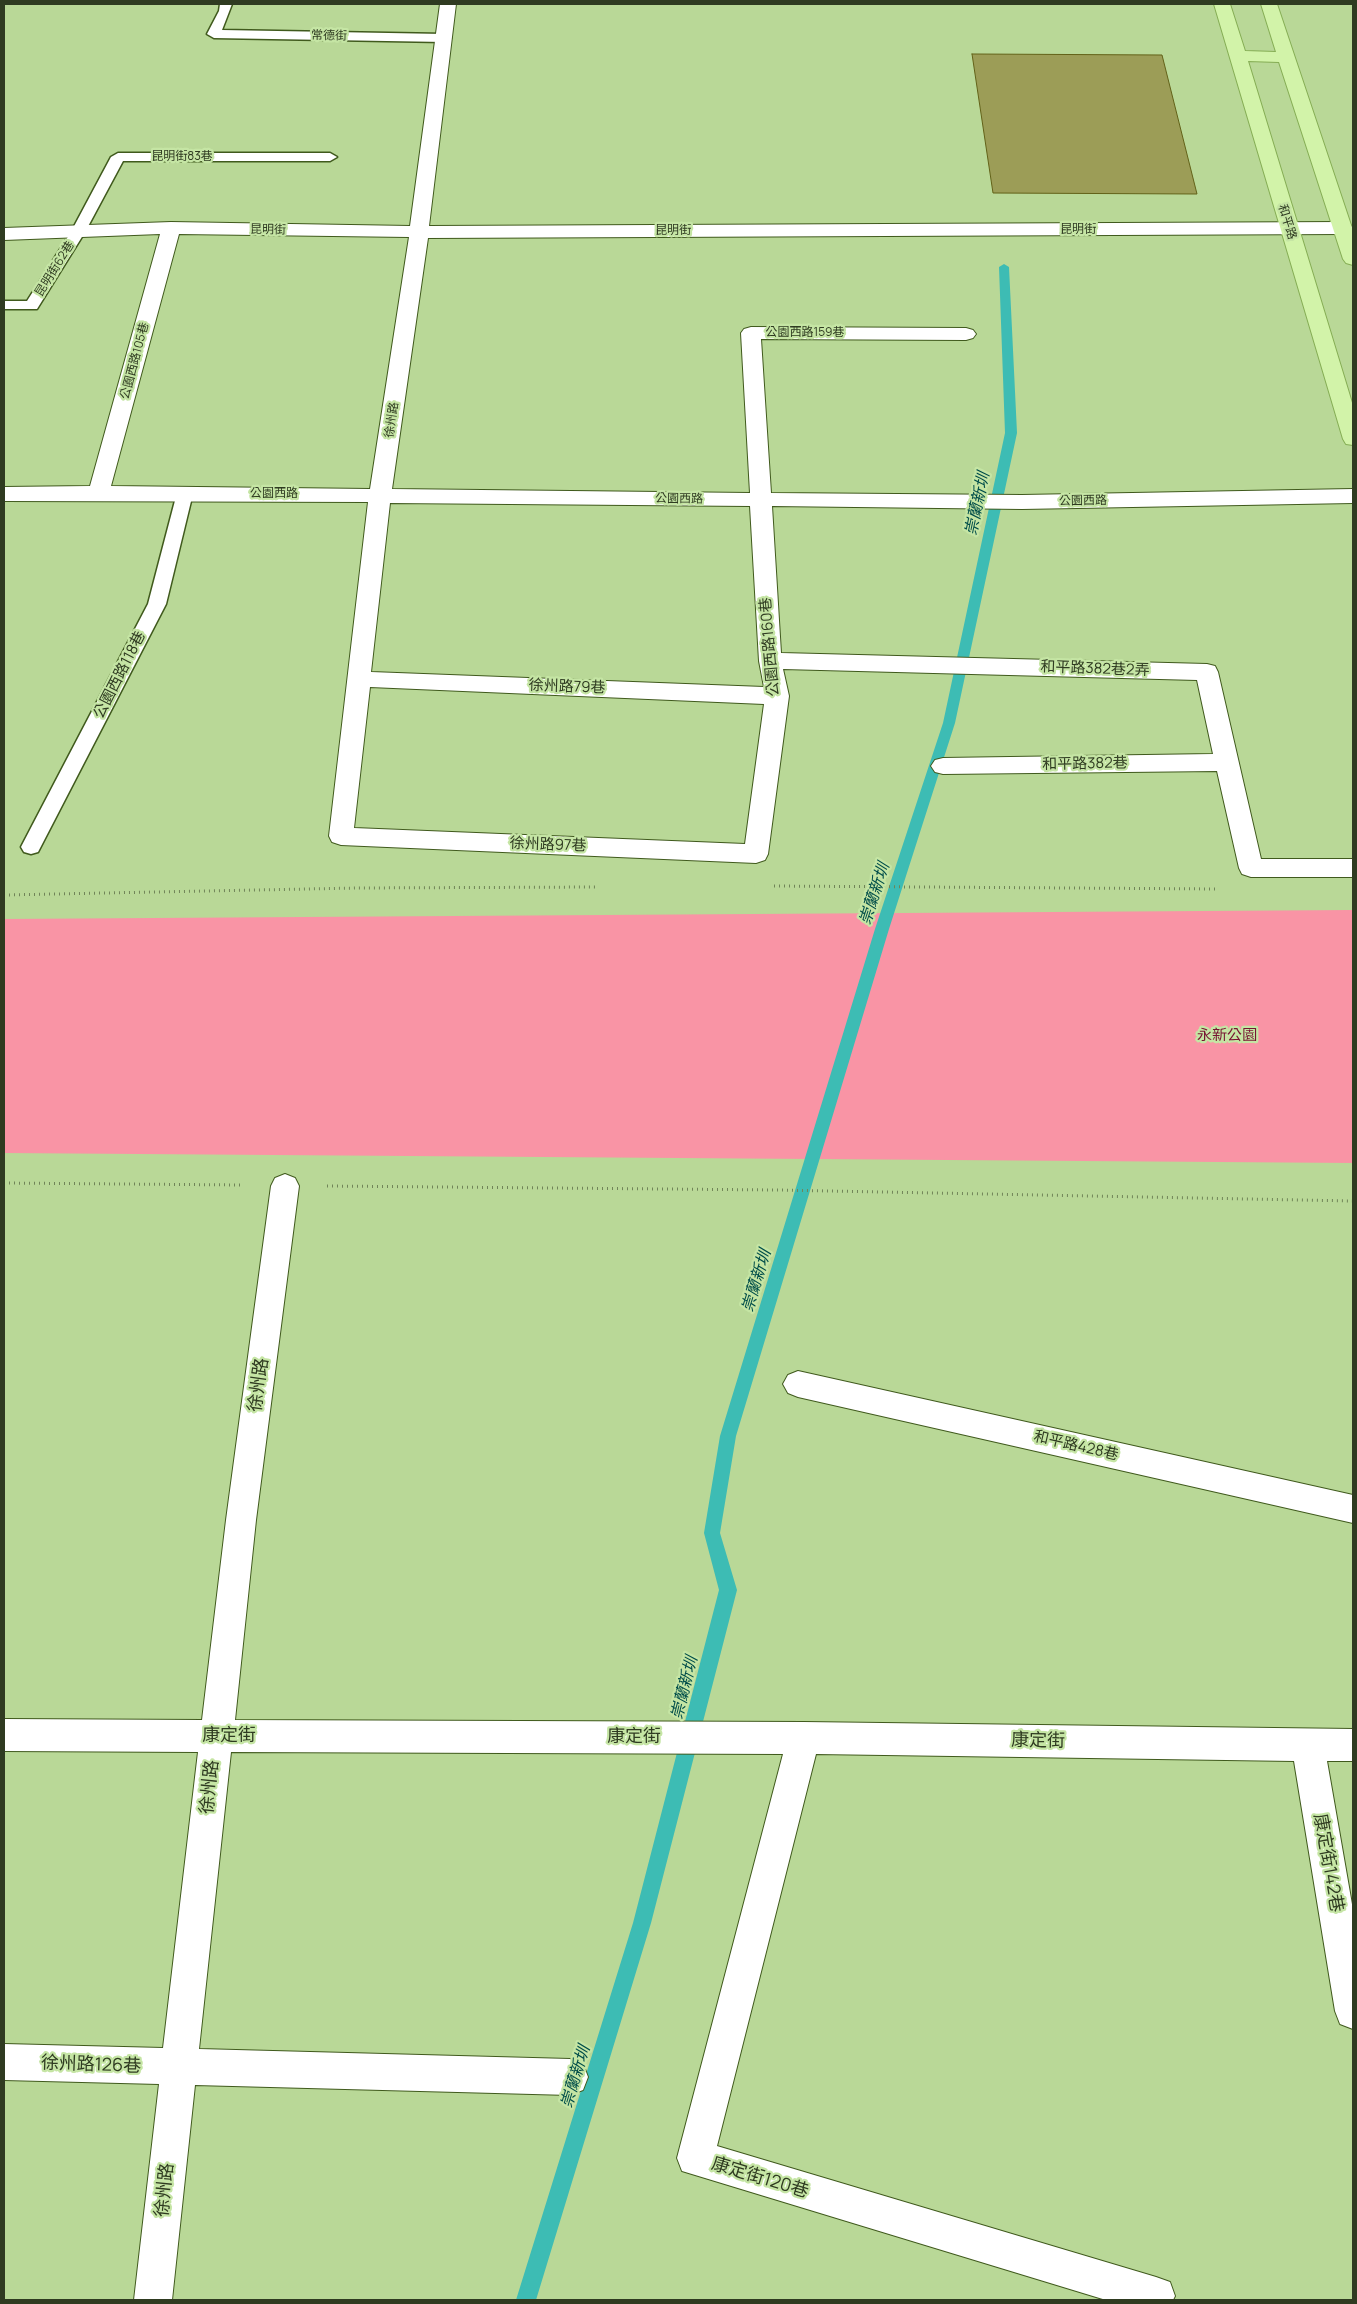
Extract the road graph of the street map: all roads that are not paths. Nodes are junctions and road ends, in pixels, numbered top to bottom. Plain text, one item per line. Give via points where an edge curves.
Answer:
1 (226, 4) edge
2 (448, 4) edge
3 (1222, 4) edge
4 (1269, 4) edge
5 (444, 38) junction
6 (1238, 56) junction
7 (1288, 57) junction
8 (330, 157) dead end
9 (171, 228) junction
10 (1343, 228) junction
11 (1289, 229) junction
12 (78, 232) junction
13 (419, 232) junction
14 (4, 234) edge
15 (1353, 260) edge
16 (4, 305) edge
17 (966, 334) dead end
18 (1353, 439) edge
19 (99, 493) junction
20 (4, 494) edge
21 (185, 494) junction
22 (380, 495) junction
23 (1353, 496) edge
24 (759, 500) junction
25 (770, 660) junction
26 (358, 679) junction
27 (777, 696) junction
28 (1227, 762) junction
29 (943, 766) dead end
30 (341, 836) joint
31 (32, 847) dead end
32 (756, 854) joint
33 (1353, 868) edge
34 (285, 1186) road end
35 (798, 1384) dead end
36 (1353, 1509) edge
37 (4, 1735) edge
38 (216, 1736) junction
39 (804, 1738) junction
40 (1308, 1744) junction
41 (1353, 1745) edge
42 (1353, 2011) edge
43 (4, 2062) edge
44 (178, 2068) junction
45 (570, 2077) dead end
46 (1156, 2296) dead end
47 (153, 2300) edge

1 - 5 lane, 常德街 via 214,34
2 - 5 street, 徐州路
3 - 6 main road, 和平路
4 - 7 main road
5 - 13 street, 徐州路
6 - 7 main road
6 - 11 main road, 和平路
7 - 10 main road
8 - 12 lane, 昆明街83巷 via 118,157
9 - 12 street, 昆明街
9 - 13 street, 昆明街
9 - 19 street, 公園西路105巷
10 - 11 street, 昆明街
10 - 15 main road
11 - 13 street, 昆明街
11 - 18 main road, 和平路
12 - 14 street, 昆明街
12 - 16 lane, 昆明街62巷 via 32,306
13 - 22 street, 徐州路
17 - 24 street, 公園西路159巷 via 750,333
19 - 20 street, 公園西路
19 - 21 street, 公園西路
21 - 22 street, 公園西路
21 - 31 lane, 公園西路118巷 via 157,604
22 - 24 street, 公園西路
22 - 26 street, 徐州路
23 - 24 street, 公園西路 via 1022,502
24 - 25 street, 公園西路160巷
25 - 27 street, 公園西路160巷
25 - 28 street, 和平路382巷2弄 via 1208,672
26 - 27 street, 徐州路79巷
26 - 30 street, 徐州路
27 - 32 street, 公園西路160巷
28 - 29 street, 和平路382巷
28 - 33 street via 1252,868
30 - 32 street, 徐州路97巷
34 - 38 street, 徐州路
35 - 36 street, 和平路428巷
37 - 38 street, 康定街
38 - 39 street, 康定街
38 - 44 street, 徐州路
39 - 40 street, 康定街
39 - 46 street, 康定街120巷 via 694,2158
40 - 41 street, 康定街
40 - 42 street, 康定街142巷
43 - 44 street, 徐州路126巷
44 - 45 street, 徐州路126巷
44 - 47 street, 徐州路

